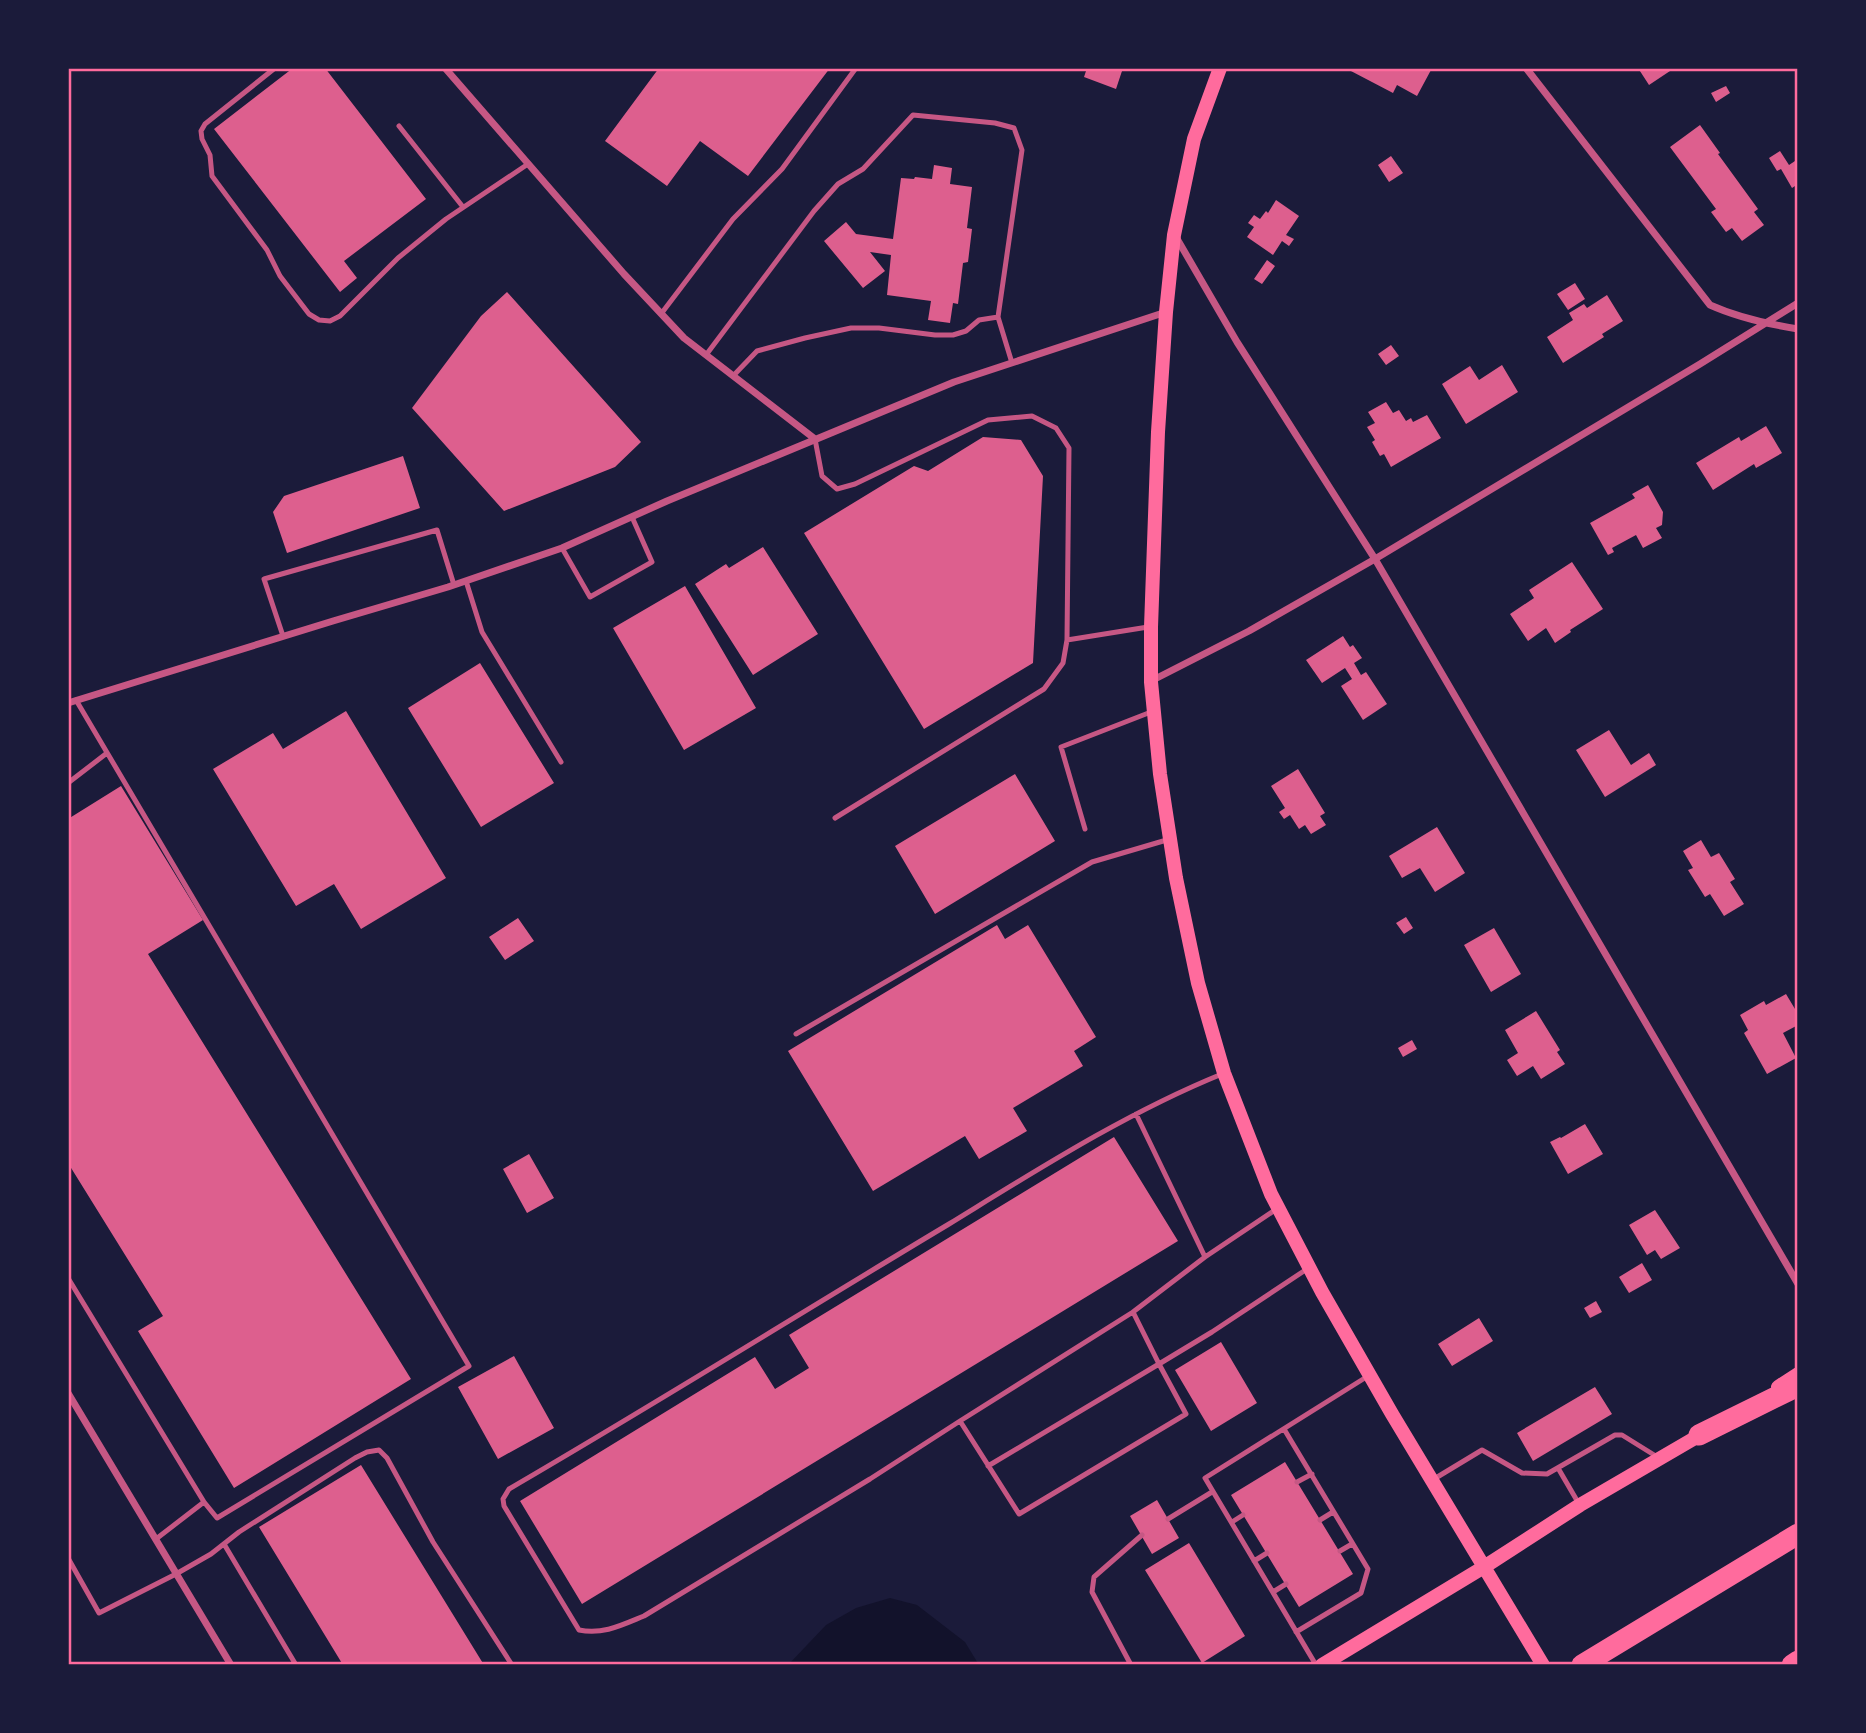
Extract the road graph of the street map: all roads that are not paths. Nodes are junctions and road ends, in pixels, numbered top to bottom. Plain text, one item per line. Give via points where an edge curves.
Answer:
1 (275, 68) edge
2 (445, 68) edge
3 (856, 68) edge
4 (1220, 68) edge
5 (1526, 68) edge
6 (399, 127) dead end
7 (528, 164) junction
8 (463, 207) junction
9 (1174, 235) junction
10 (1798, 303) edge
11 (1166, 312) junction
12 (661, 314) junction
13 (998, 317) junction
14 (1765, 324) junction
15 (1798, 329) edge
16 (706, 355) junction
17 (1012, 363) junction
18 (733, 376) junction
19 (816, 439) junction
20 (632, 517) junction
21 (562, 548) junction
22 (1375, 559) junction
23 (466, 581) junction
24 (454, 585) junction
25 (1151, 627) junction
26 (283, 636) junction
27 (1067, 640) junction
28 (1151, 682) junction
29 (72, 702) edge
30 (1154, 711) junction
31 (107, 753) junction
32 (561, 762) dead end
33 (68, 783) edge
34 (835, 818) dead end
35 (1085, 829) dead end
36 (1170, 839) junction
37 (796, 1034) dead end
38 (1224, 1073) junction
39 (1136, 1114) junction
40 (1279, 1208) junction
41 (1205, 1257) junction
42 (1309, 1267) junction
43 (68, 1278) edge
44 (1798, 1283) edge
45 (1133, 1312) junction
46 (1159, 1364) junction
47 (1798, 1374) edge
48 (1369, 1375) junction
49 (1798, 1386) edge
50 (68, 1394) edge
51 (960, 1422) junction
52 (1284, 1429) junction
53 (1699, 1435) junction
54 (1659, 1459) junction
55 (988, 1466) junction
56 (1558, 1468) junction
57 (1312, 1474) junction
58 (1432, 1481) junction
59 (1297, 1482) dead end
60 (1212, 1492) junction
61 (204, 1502) junction
62 (1580, 1505) junction
63 (1333, 1512) junction
64 (1243, 1515) dead end
65 (1168, 1520) dead end
66 (1320, 1520) dead end
67 (1232, 1522) junction
68 (1798, 1534) edge
69 (1142, 1535) dead end
70 (156, 1539) junction
71 (224, 1544) junction
72 (1352, 1544) junction
73 (1340, 1552) dead end
74 (1267, 1553) dead end
75 (68, 1558) edge
76 (1254, 1561) junction
77 (1484, 1567) junction
78 (176, 1574) junction
79 (1286, 1584) dead end
80 (1273, 1592) junction
81 (1296, 1632) junction
82 (1798, 1661) edge
83 (231, 1665) edge
84 (296, 1665) edge
85 (512, 1665) edge
86 (1131, 1665) edge
87 (1316, 1665) edge
88 (1322, 1665) edge
89 (1543, 1665) edge
90 (1582, 1665) edge
91 (1792, 1665) edge

1 - 8 lane via 205,124 202,139 210,155 212,176 309,314 330,321 340,316 398,258
2 - 7 street
3 - 12 lane via 782,169 733,219
4 - 9 main road via 1194,139
5 - 14 street via 1710,304
6 - 8 lane
7 - 8 lane
7 - 12 street
9 - 11 main road
9 - 22 street
10 - 14 street
11 - 17 street
11 - 25 main road
12 - 16 street
13 - 16 lane via 1022,150 1014,128 913,115 863,169 838,184 814,211
13 - 17 lane
13 - 18 lane via 979,320 953,335 851,328 805,338 757,351
14 - 15 street
14 - 22 street
16 - 18 street
17 - 19 street
18 - 19 street
19 - 20 street
19 - 27 lane via 822,476 837,489 988,420 1032,416 1056,428 1069,448
20 - 21 street
20 - 21 lane via 652,562 590,597
21 - 23 street
22 - 28 street
22 - 44 street
23 - 24 street
23 - 32 lane via 481,632
24 - 26 street
24 - 26 lane via 437,530 264,579
25 - 27 lane
25 - 28 main road
26 - 29 street
27 - 34 lane via 1063,663 1044,689
28 - 30 main road
29 - 31 lane
30 - 35 lane via 1060,747
30 - 36 main road
31 - 33 lane
31 - 61 lane via 469,1366 217,1518
36 - 37 lane via 1092,862
36 - 38 main road via 1198,982
38 - 39 lane
38 - 40 main road
39 - 41 lane
39 - 51 lane via 509,1489 504,1506 579,1630 594,1634 644,1616
40 - 41 lane
40 - 42 main road
41 - 45 lane
42 - 46 lane
42 - 48 main road
43 - 61 lane
45 - 46 lane
45 - 51 lane
46 - 55 lane
46 - 55 lane via 1186,1414 1109,1462 1019,1514
47 - 53 main road
48 - 52 lane
48 - 58 main road
49 - 53 highway
50 - 70 street
51 - 55 lane
52 - 57 lane
52 - 60 lane via 1205,1478
53 - 54 main road
54 - 56 lane via 1615,1435
54 - 62 main road
56 - 58 lane via 1547,1474 1522,1473 1482,1450
56 - 62 lane
57 - 59 lane
57 - 63 lane
58 - 77 main road
60 - 65 lane
60 - 67 lane
61 - 70 lane
62 - 77 main road
63 - 66 lane
63 - 72 lane
64 - 67 lane
67 - 76 lane
68 - 90 highway
69 - 86 lane via 1094,1577 1092,1592
70 - 78 street
71 - 78 lane
71 - 84 lane
71 - 85 lane via 355,1458 379,1450
72 - 73 lane
72 - 81 lane via 1368,1569 1362,1593
74 - 76 lane
75 - 78 lane via 99,1613
76 - 80 lane
77 - 88 main road
77 - 89 main road
78 - 83 street
79 - 80 lane
80 - 81 lane
81 - 87 lane
82 - 91 highway

